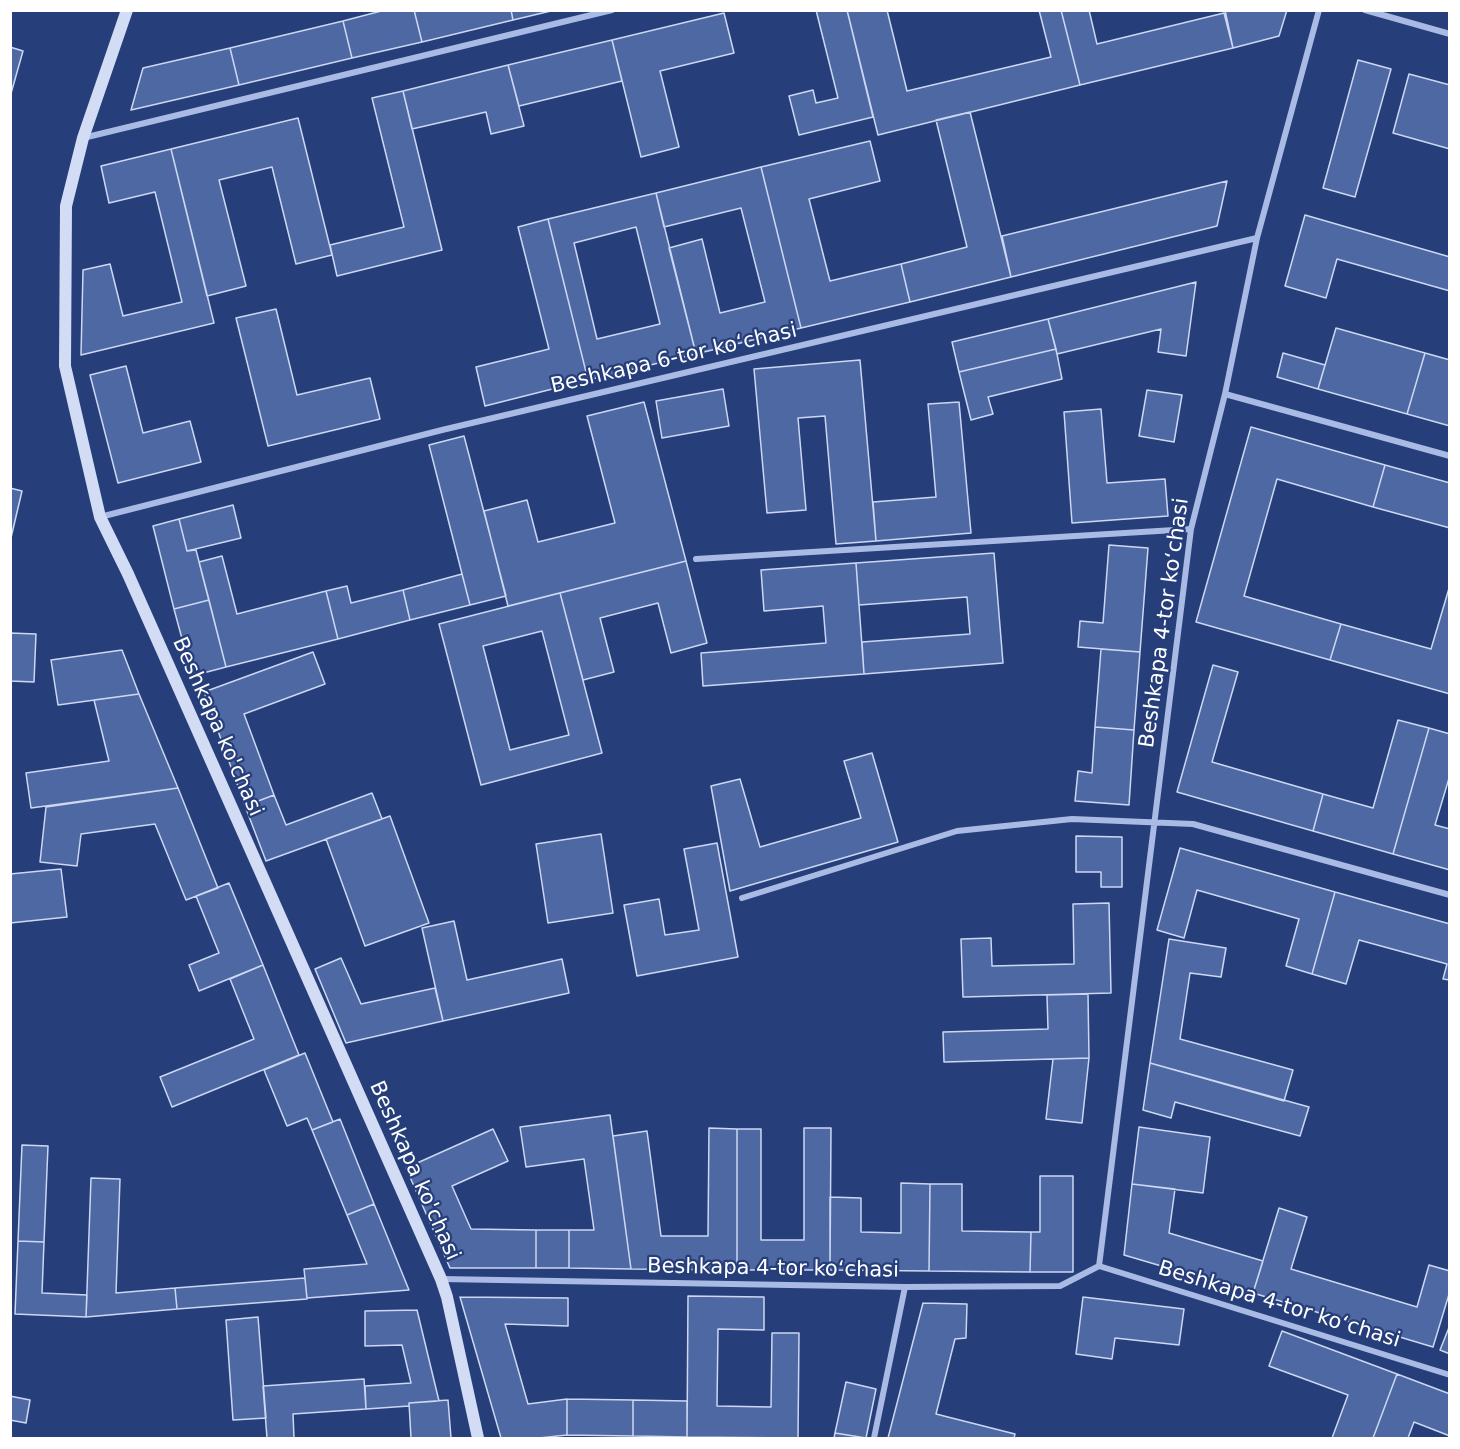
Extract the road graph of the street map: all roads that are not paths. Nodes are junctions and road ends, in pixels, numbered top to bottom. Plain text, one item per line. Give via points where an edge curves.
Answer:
1 (127, 10) edge
2 (612, 10) edge
3 (1318, 10) edge
4 (1365, 10) edge
5 (1449, 34) edge
6 (83, 138) junction
7 (1257, 238) junction
8 (1225, 394) junction
9 (1449, 456) edge
10 (100, 517) junction
11 (1191, 529) junction
12 (696, 559) dead end
13 (1154, 822) junction
14 (1449, 895) edge
15 (742, 898) dead end
16 (1099, 1266) junction
17 (441, 1279) junction
18 (905, 1287) junction
19 (1449, 1375) edge
20 (478, 1438) edge
21 (874, 1438) edge

1 - 6 street, Beshkapa ko'chasi
2 - 6 street
3 - 7 street, Beshkapa 4-tor koʻchasi
4 - 5 street
6 - 10 street, Beshkapa ko'chasi via 66,206 65,366
7 - 8 street, Beshkapa 4-tor koʻchasi
7 - 10 street, Beshkapa 6-tor koʻchasi via 442,430
8 - 9 street
8 - 11 street, Beshkapa 4-tor koʻchasi
10 - 17 street, Beshkapa ko'chasi
11 - 12 street
11 - 13 street, Beshkapa 4-tor koʻchasi
13 - 14 street via 1193,824
13 - 15 street via 1072,819 957,831
13 - 16 street, Beshkapa 4-tor koʻchasi
16 - 18 street, Beshkapa 4-tor koʻchasi via 1060,1286
16 - 19 street, Beshkapa 4-tor koʻchasi
17 - 18 street, Beshkapa 4-tor koʻchasi
17 - 20 street, Beshkapa ko'chasi
18 - 21 street

